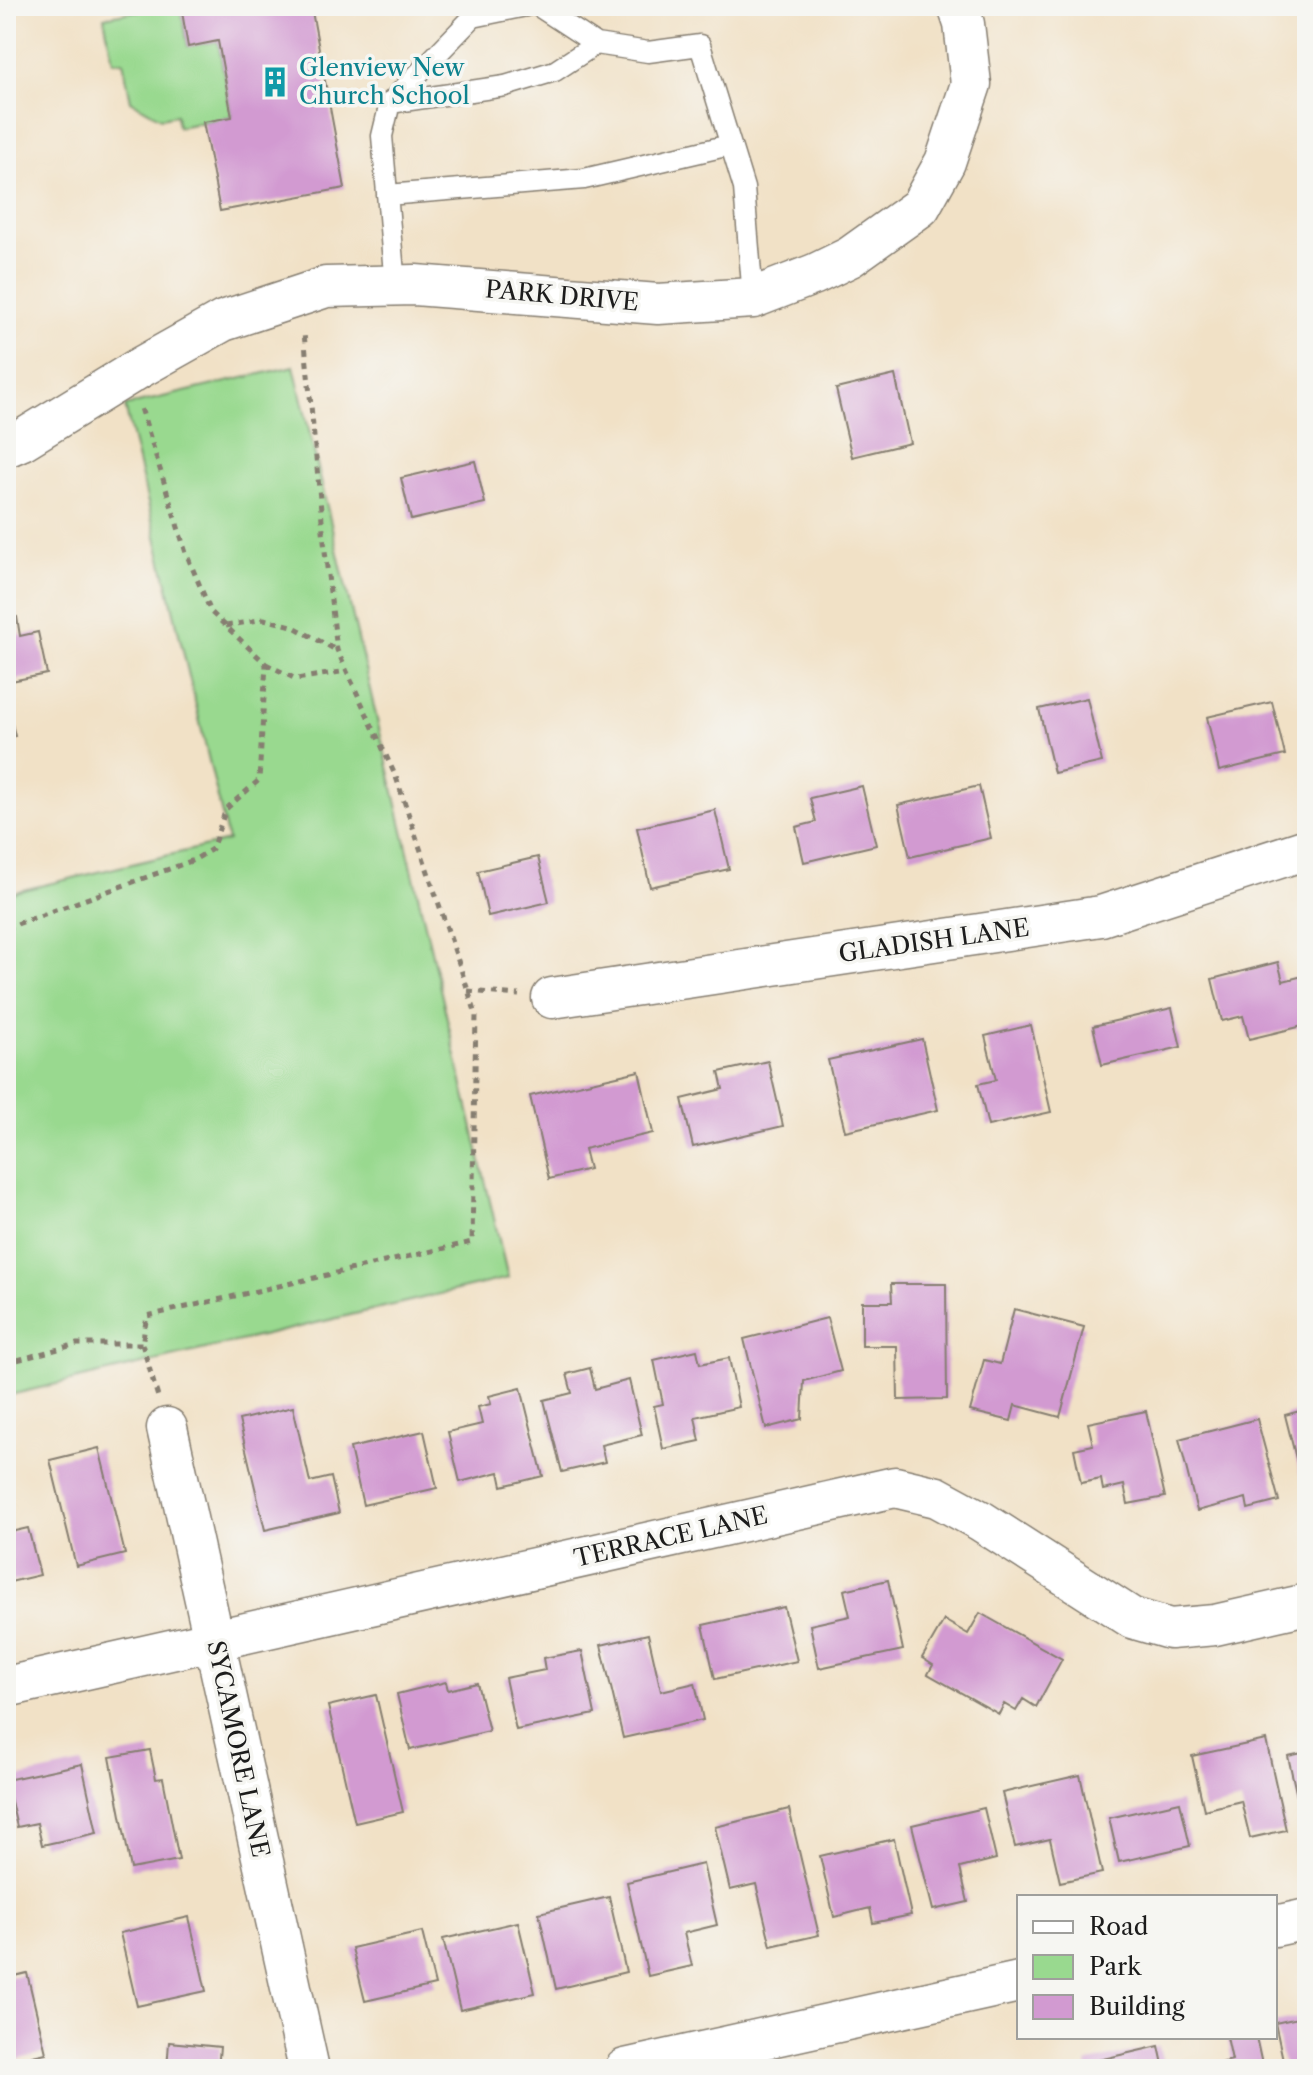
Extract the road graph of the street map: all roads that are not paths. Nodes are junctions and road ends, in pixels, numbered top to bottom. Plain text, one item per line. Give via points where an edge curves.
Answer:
1 (526, 6) edge
2 (538, 6) edge
3 (958, 6) edge
4 (596, 44) junction
5 (390, 103) junction
6 (730, 145) junction
7 (387, 195) junction
8 (395, 285) junction
9 (753, 298) junction
10 (6, 447) edge
11 (1307, 849) edge
12 (552, 998) road end
13 (167, 1428) road end
14 (1307, 1604) edge
15 (214, 1639) junction
16 (6, 1687) edge
17 (1307, 1919) edge
18 (1277, 1926) edge
19 (1017, 1983) edge
20 (733, 2057) edge
21 (309, 2069) edge
22 (625, 2069) edge

1 - 5 lane via 473,17
2 - 4 lane
3 - 9 street, PARK DRIVE via 971,84 945,162 920,207 850,257
4 - 5 lane via 555,71 505,86
4 - 6 lane via 648,52 700,45
5 - 7 lane via 382,136
6 - 7 lane via 584,179
6 - 9 lane via 744,188
7 - 8 lane
8 - 9 street, PARK DRIVE via 658,304
8 - 10 street, PARK DRIVE via 326,287 223,321
11 - 12 street, GLADISH LANE via 1101,916
13 - 15 street, SYCAMORE LANE
14 - 15 street, TERRACE LANE via 1215,1625 1170,1629 1145,1622 937,1497 895,1487
15 - 16 street, TERRACE LANE
15 - 21 street, SYCAMORE LANE
17 - 18 street
19 - 20 street
20 - 22 street

